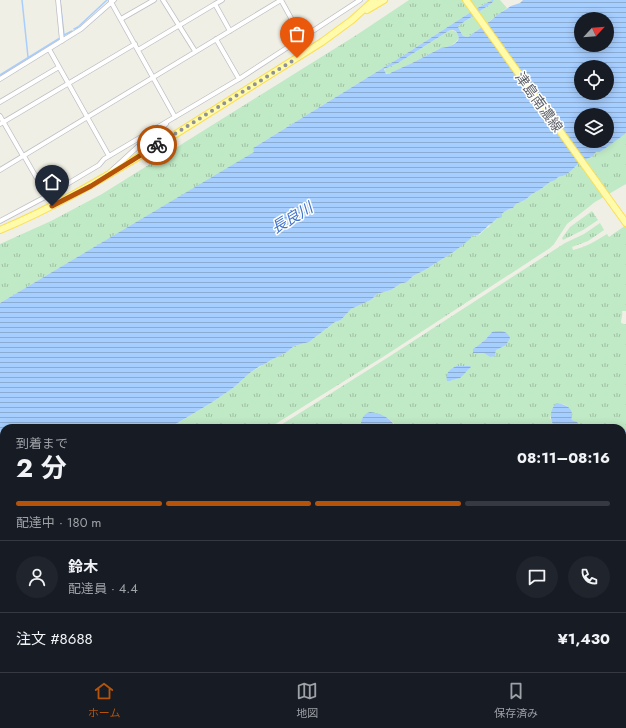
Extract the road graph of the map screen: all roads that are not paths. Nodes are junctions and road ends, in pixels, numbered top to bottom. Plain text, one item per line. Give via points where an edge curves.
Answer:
1 (58, 0) edge
2 (154, 0) edge
3 (163, 0) edge
4 (222, 0) edge
5 (360, 0) edge
6 (374, 0) edge
7 (384, 0) edge
8 (466, 0) edge
9 (112, 1) edge
10 (215, 4) junction
11 (121, 19) junction
12 (352, 20) junction
13 (179, 26) junction
14 (230, 31) junction
15 (302, 38) junction
16 (216, 39) junction
17 (62, 41) junction
18 (135, 44) junction
19 (49, 49) junction
20 (138, 50) junction
21 (195, 51) junction
22 (59, 67) junction
23 (153, 77) junction
24 (239, 78) junction
25 (0, 79) edge
26 (68, 84) junction
27 (0, 102) edge
28 (0, 116) edge
29 (87, 117) junction
30 (175, 117) junction
31 (2, 123) edge
32 (23, 156) junction
33 (110, 156) junction
34 (0, 170) edge
35 (106, 177) junction
36 (47, 196) junction
37 (0, 221) edge
38 (626, 223) edge
39 (0, 230) edge

1 - 17 street
2 - 11 street
3 - 13 street
4 - 10 street
5 - 15 street
6 - 12 main road
7 - 12 main road
8 - 38 main road, 津島南濃線
9 - 11 street
9 - 17 street via 81,29
10 - 13 street
10 - 14 street
11 - 18 street
12 - 35 main road via 315,46
13 - 20 street
13 - 21 street
14 - 15 street via 280,0
14 - 16 street
15 - 24 street
16 - 21 street
16 - 24 street
17 - 19 street
18 - 20 street
18 - 26 street
19 - 22 street
19 - 25 street
20 - 23 street
21 - 23 street
22 - 26 street
22 - 27 street
23 - 29 street
23 - 30 street
24 - 30 street
26 - 29 street
26 - 31 street
28 - 31 street
29 - 32 street
29 - 33 street
30 - 33 street
30 - 35 street via 114,167
31 - 32 street
32 - 34 street
32 - 36 street
33 - 36 street
35 - 39 main road via 42,212
36 - 37 street

